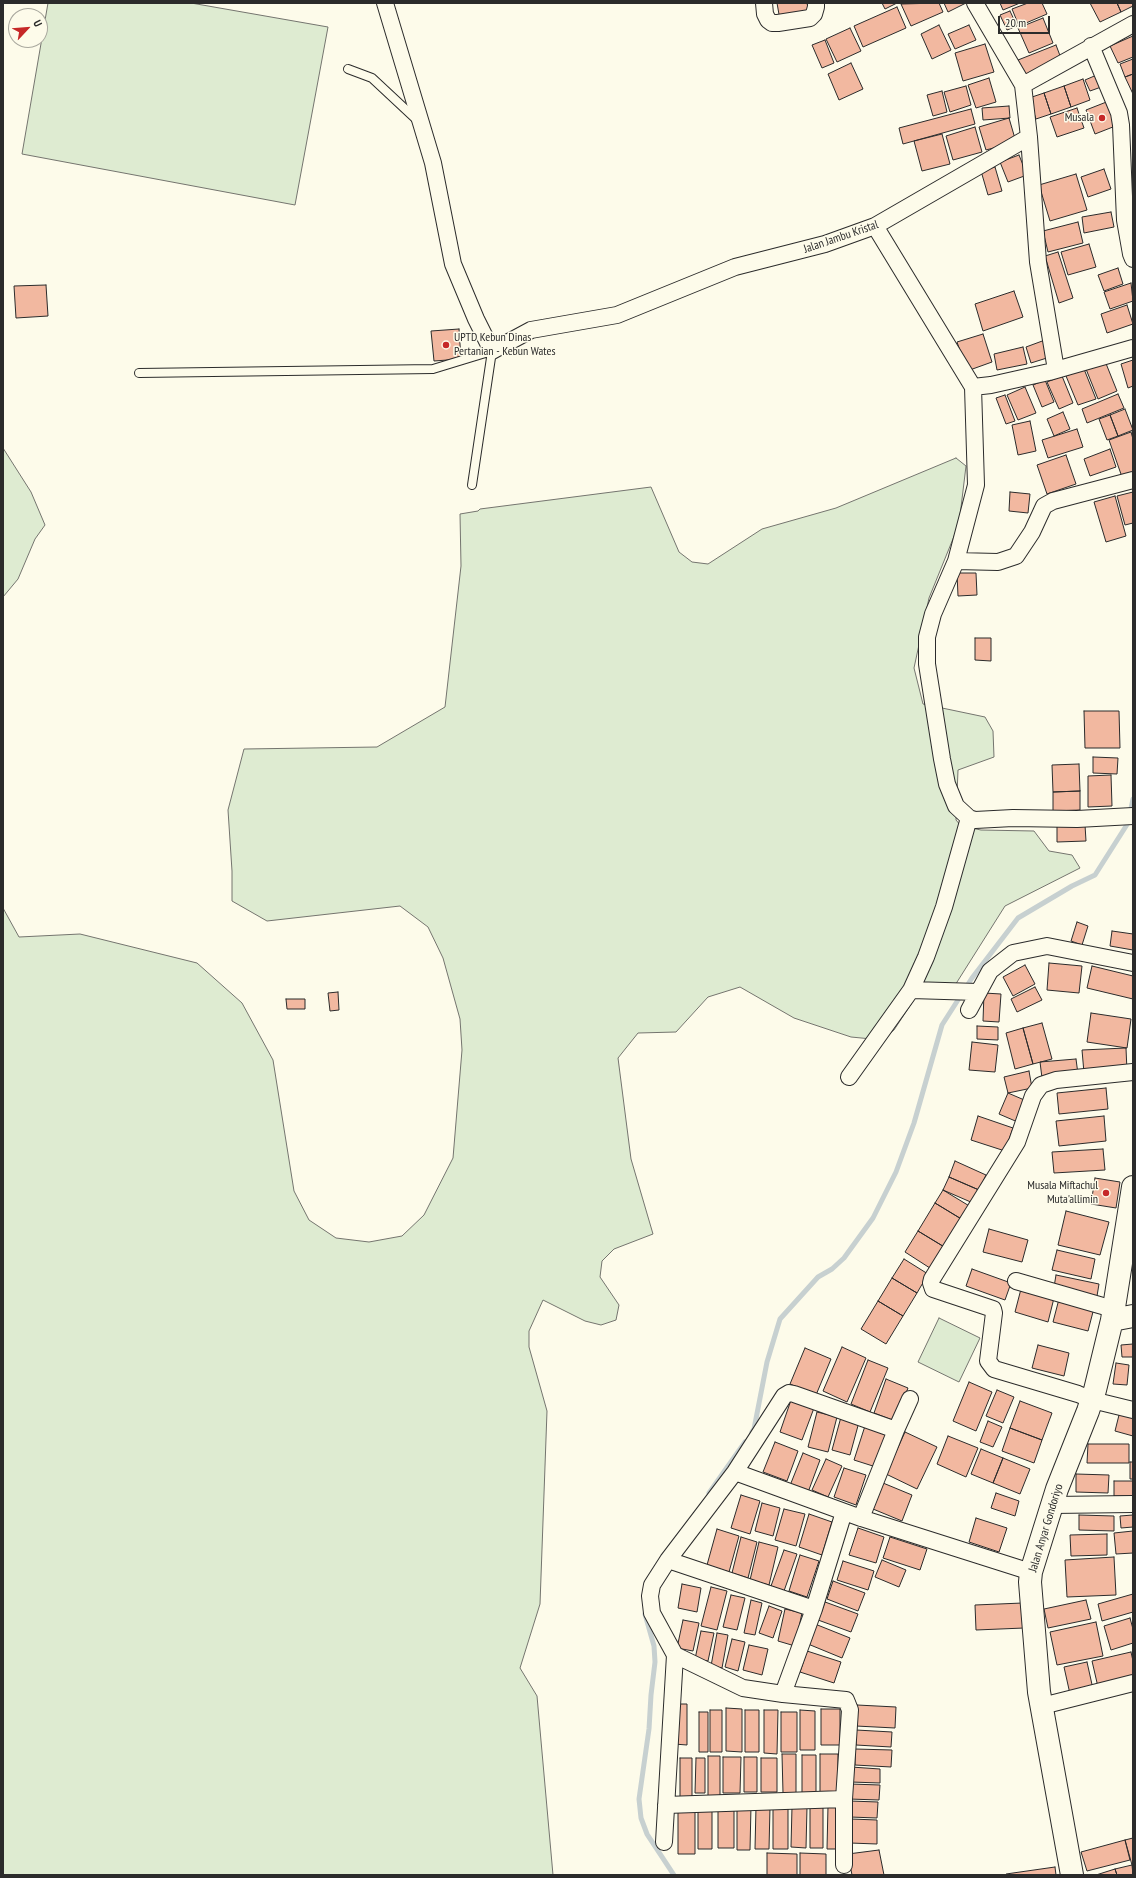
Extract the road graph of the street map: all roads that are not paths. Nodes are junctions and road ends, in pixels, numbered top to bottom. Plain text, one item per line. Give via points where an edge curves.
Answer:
1 (385, 3) edge
2 (764, 3) edge
3 (816, 3) edge
4 (975, 3) edge
5 (1133, 24) edge
6 (1091, 46) junction
7 (348, 69) dead end
8 (1023, 85) junction
9 (421, 123) junction
10 (1029, 137) junction
11 (875, 226) junction
12 (1133, 259) edge
13 (1133, 348) edge
14 (492, 351) junction
15 (1056, 370) junction
16 (139, 373) dead end
17 (973, 387) junction
18 (1133, 480) edge
19 (472, 485) dead end
20 (956, 561) junction
21 (1133, 816) edge
22 (969, 818) junction
23 (1133, 963) edge
24 (911, 990) junction
25 (974, 992) junction
26 (969, 1010) dead end
27 (1133, 1072) edge
28 (849, 1077) dead end
29 (1133, 1187) edge
30 (1016, 1281) dead end
31 (1112, 1314) junction
32 (1133, 1316) edge
33 (910, 1400) dead end
34 (1092, 1400) junction
35 (1133, 1410) edge
36 (896, 1430) junction
37 (735, 1472) junction
38 (1133, 1504) edge
39 (1052, 1505) junction
40 (844, 1512) junction
41 (861, 1518) junction
42 (668, 1560) junction
43 (1031, 1572) junction
44 (814, 1609) junction
45 (675, 1655) junction
46 (1133, 1683) edge
47 (783, 1694) junction
48 (1042, 1706) junction
49 (844, 1799) junction
50 (666, 1805) junction
51 (664, 1842) dead end
52 (844, 1865) dead end
53 (1072, 1875) edge

1 - 9 street
2 - 3 street via 765,14 772,23 810,18 814,14
4 - 8 street
5 - 6 street
6 - 8 street
6 - 12 street via 1120,119 1125,220
7 - 9 lane via 372,78
8 - 10 street
9 - 14 street via 453,264
10 - 11 street, Jalan Jambu Kristal
10 - 15 street via 1038,262
11 - 14 street, Jalan Jambu Kristal via 825,244 735,267 617,315 531,330
11 - 17 street
13 - 15 street
14 - 16 lane via 433,369
14 - 19 lane
15 - 17 street
17 - 20 street via 976,485
18 - 20 street via 1053,501 1044,506 1032,532 1016,556 998,562
20 - 22 street via 933,614 927,637 927,664 947,784 956,806
21 - 22 street via 1077,819
22 - 24 street via 944,907
23 - 25 street via 1047,946 1041,947 1013,953 1005,958 990,971
24 - 25 street
24 - 28 street
25 - 26 street
27 - 34 street via 1056,1080 1041,1085 1033,1096 1017,1142 931,1283 933,1290 993,1308 988,1361 994,1369
29 - 31 street, Jalan Anyar Gondoriyo
30 - 31 street
31 - 32 street
31 - 34 street, Jalan Anyar Gondoriyo
33 - 36 street
34 - 35 street
34 - 39 street, Jalan Anyar Gondoriyo
36 - 37 street via 789,1393 780,1401
36 - 41 street
37 - 40 street
37 - 42 street
38 - 39 street
39 - 43 street, Jalan Anyar Gondoriyo
40 - 41 street
40 - 44 street
41 - 43 street
42 - 44 street
42 - 45 street via 652,1585 650,1596 652,1613
43 - 48 street, Jalan Anyar Gondoriyo
44 - 47 street
45 - 47 street via 742,1688
45 - 50 street
46 - 48 street
47 - 49 street via 843,1699 849,1705
48 - 53 street, Jalan Anyar Gondoriyo
49 - 50 street
49 - 52 street
50 - 51 street

